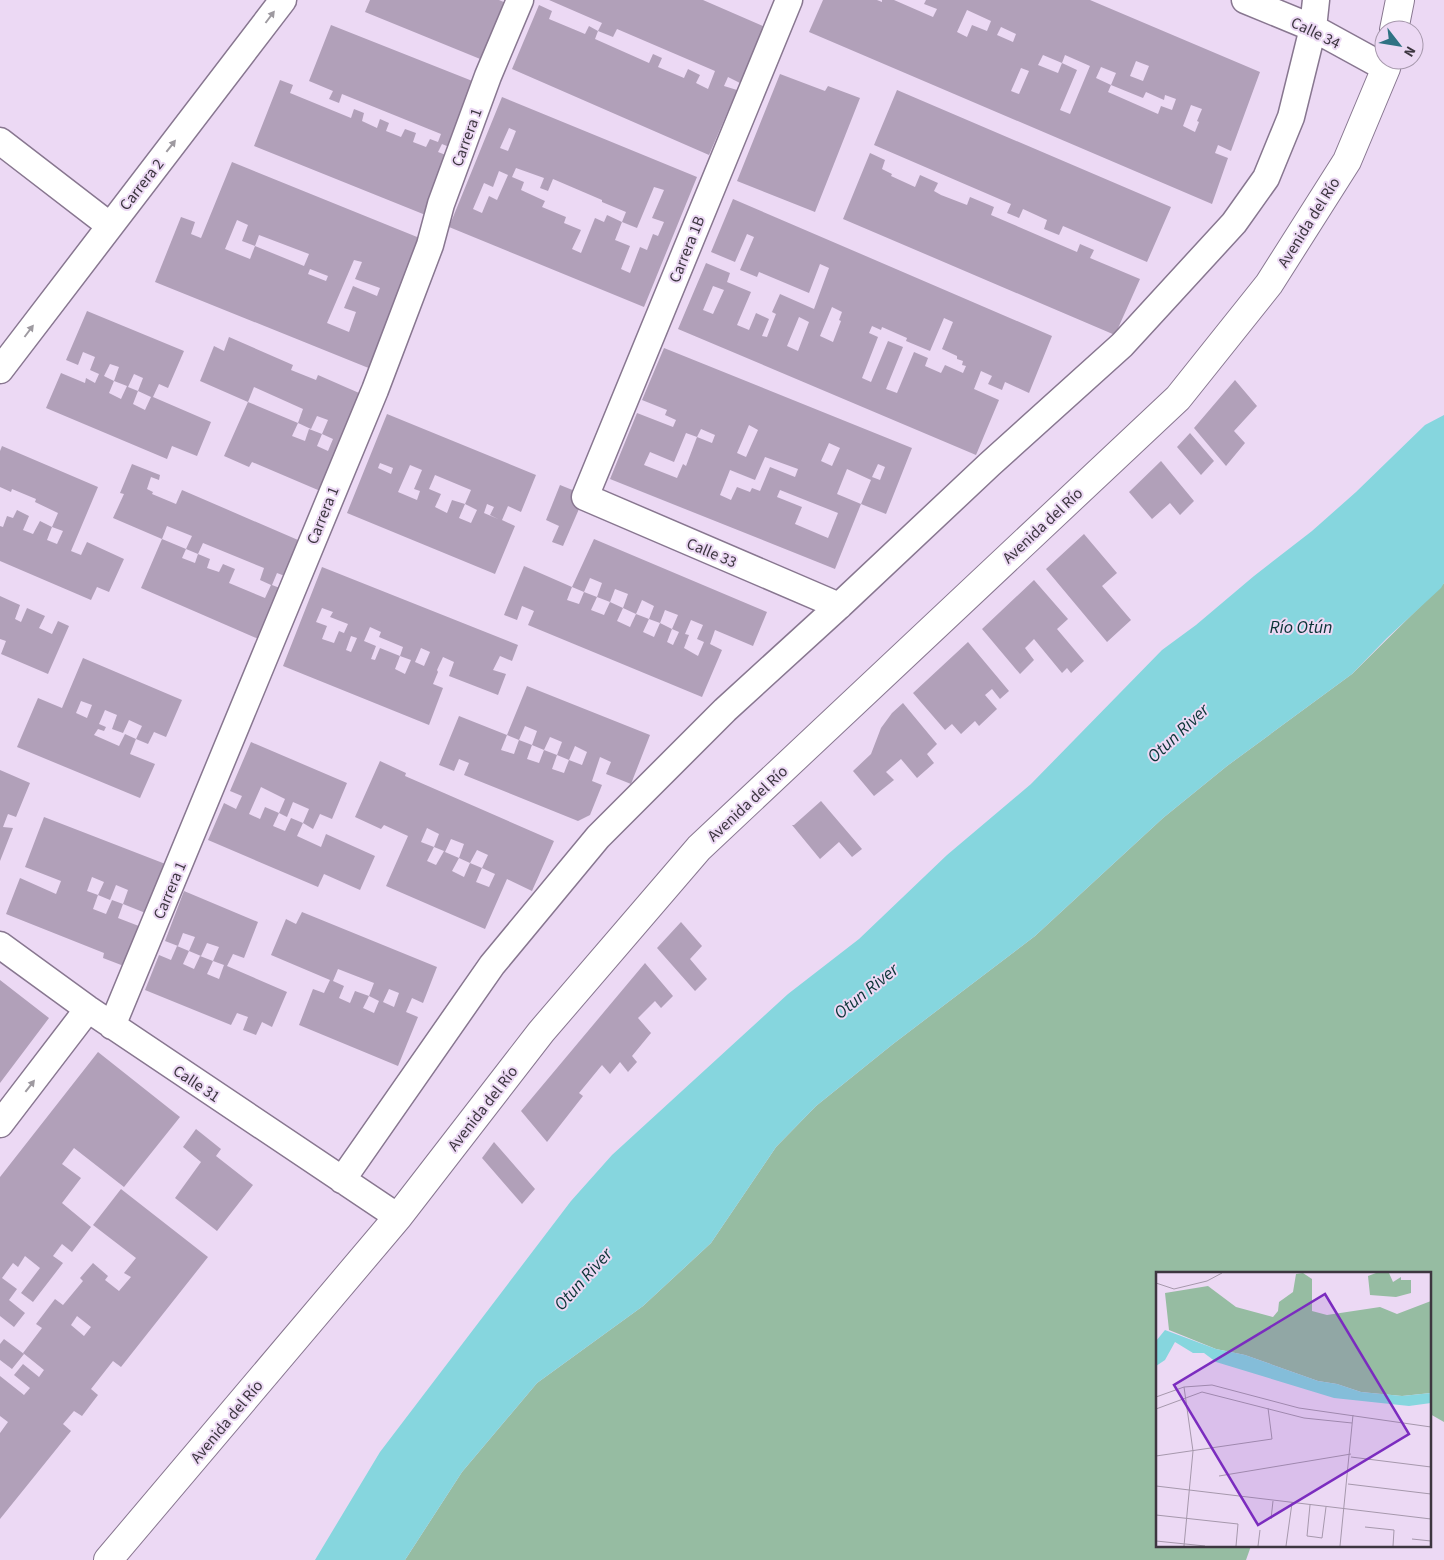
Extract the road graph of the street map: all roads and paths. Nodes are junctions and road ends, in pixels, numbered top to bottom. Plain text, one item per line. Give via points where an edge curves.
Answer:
1 (283, 0) edge
2 (520, 0) edge
3 (789, 0) edge
4 (1245, 0) edge
5 (1316, 0) edge
6 (1400, 0) edge
7 (1396, 20) edge
8 (1313, 28) junction
9 (1374, 58) edge
10 (1384, 70) edge
11 (0, 141) edge
12 (109, 225) junction
13 (4, 356) edge
14 (584, 498) joint
15 (839, 606) junction
16 (0, 945) edge
17 (88, 1009) junction
18 (112, 1026) junction
19 (0, 1124) edge
20 (342, 1180) junction
21 (398, 1217) junction
22 (108, 1560) edge

12 -> 1 street, Carrera 2
2 - 18 street, Carrera 1 via 488,76 441,204 430,244 374,390
3 - 14 street, Carrera 1B
4 - 8 street, Calle 34
5 - 8 street
6 - 7 main road
8 - 9 street, Calle 34
8 - 15 street via 1287,126 1266,178 1234,223 1122,345
10 - 21 main road, Avenida del Río via 1346,161 1316,210 1269,284 1178,398 699,848 541,1032
11 - 12 street
13 -> 12 street, Carrera 2
14 - 15 street, Calle 33
15 - 20 street via 725,710 598,837 492,965
16 - 17 street, Calle 31
17 - 18 street, Calle 31
19 -> 17 street
18 - 20 street, Calle 31
20 - 21 street, Calle 31
21 - 22 main road, Avenida del Río

